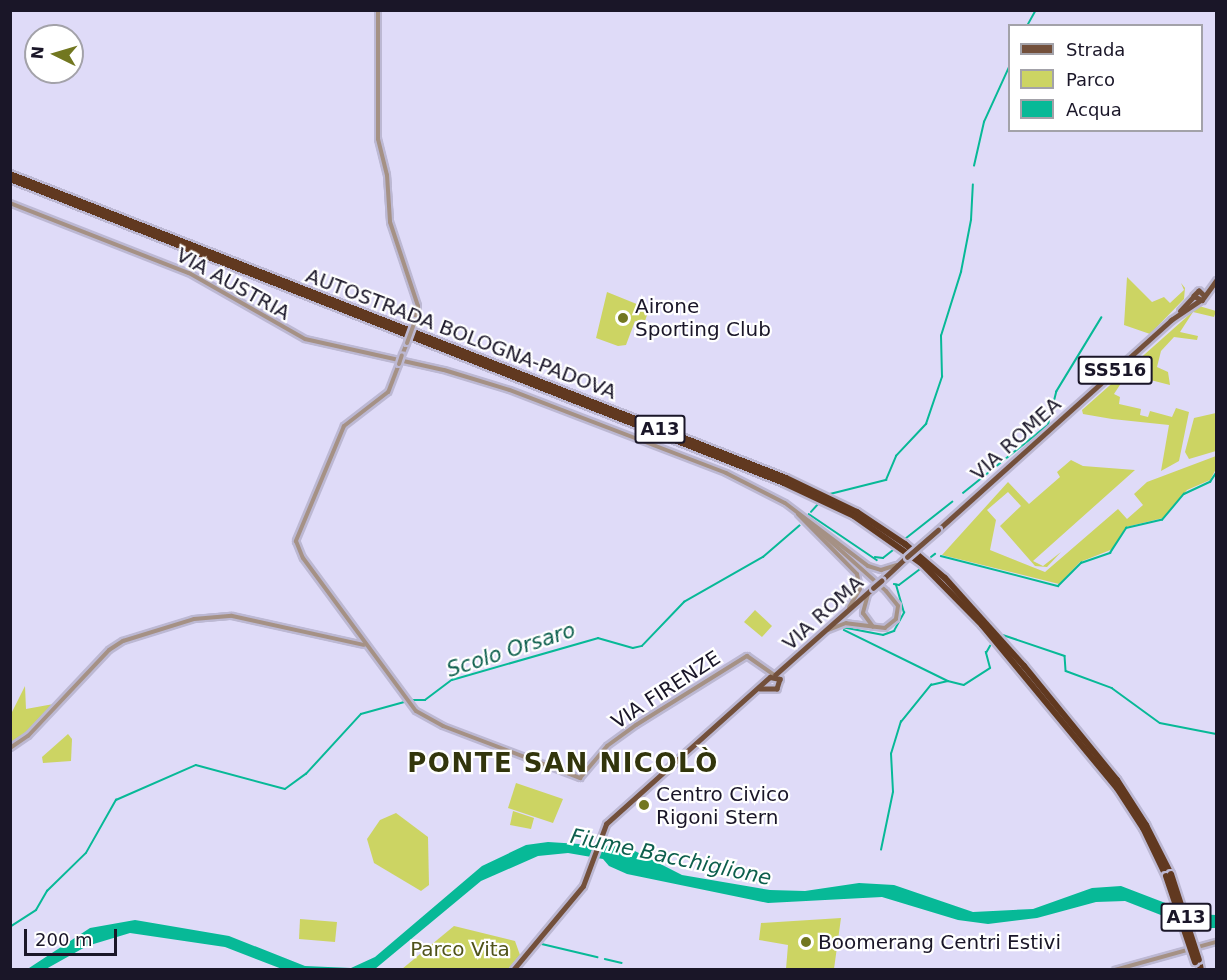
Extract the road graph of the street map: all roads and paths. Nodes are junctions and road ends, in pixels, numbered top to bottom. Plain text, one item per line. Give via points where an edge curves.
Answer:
1 (378, 10) edge
2 (10, 174) edge
3 (10, 179) edge
4 (10, 203) edge
5 (1216, 280) edge
6 (1202, 294) junction
7 (1194, 296) junction
8 (1199, 301) junction
9 (1172, 320) junction
10 (794, 509) junction
11 (907, 557) junction
12 (881, 581) joint
13 (862, 601) junction
14 (845, 613) junction
15 (876, 629) junction
16 (824, 632) junction
17 (359, 635) junction
18 (355, 642) junction
19 (361, 644) junction
20 (369, 650) junction
21 (784, 668) junction
22 (768, 672) junction
23 (775, 675) junction
24 (768, 680) junction
25 (781, 681) junction
26 (771, 688) junction
27 (760, 690) junction
28 (10, 748) edge
29 (1168, 875) junction
30 (1216, 942) edge
31 (1197, 961) junction
32 (515, 969) edge
33 (1115, 969) edge
34 (1197, 969) edge
35 (1201, 969) edge

1 - 17 street, bridge via 378,140 386,167 390,222 418,306 388,392 344,426 296,540 303,558
2 - 29 highway, AUTOSTRADA BOLOGNA-PADOVA / A13 via 786,478 857,513 905,544 945,578 1024,666 1117,780 1146,825
3 - 29 highway, AUTOSTRADA BOLOGNA-PADOVA / A13 via 784,483 854,516 922,564 982,625 1112,781
4 - 10 street, VIA AUSTRIA via 204,280 295,334 444,370 547,403 726,473
5 - 6 main road, SS516
6 - 7 main road, SS516
6 - 8 main road, SS516
7 - 8 main road
7 - 9 main road, VIA ROMEA / SS516
8 - 9 main road, VIA ROMEA / SS516
9 - 11 main road, VIA ROMEA / SS516, bridge
10 - 11 street via 868,566 881,570
10 - 14 street via 859,578 859,592
10 - 15 street via 894,599 898,610 895,621 888,628
11 - 12 main road, VIA ROMEA / SS516
12 - 13 main road, VIA ROMA / SS516, bridge
13 - 14 main road, VIA ROMA / SS516
13 - 15 street via 864,618
14 - 16 main road, VIA ROMA / SS516
15 - 16 street via 846,623
16 - 21 main road, VIA ROMA / SS516
17 - 18 street
17 - 19 street
17 - 20 street
18 - 19 street
18 - 28 street via 215,615 123,641 97,660 28,736
19 - 20 street
20 - 22 street, VIA FIRENZE via 407,702 435,722 580,777 607,746 747,656
21 - 23 main road, VIA ROMA / SS516
21 - 25 main road, VIA ROMA
22 - 23 street
22 - 24 street
23 - 24 main road, SS516
23 - 25 main road
24 - 26 main road
24 - 27 main road, SS516
25 - 26 main road via 779,688
26 - 27 main road
27 - 32 main road, SS516 via 611,819 575,897
29 - 31 highway, AUTOSTRADA BOLOGNA-PADOVA / A13, bridge
30 - 33 street
31 - 34 highway, AUTOSTRADA BOLOGNA-PADOVA / A13
31 - 35 highway, AUTOSTRADA BOLOGNA-PADOVA / A13

